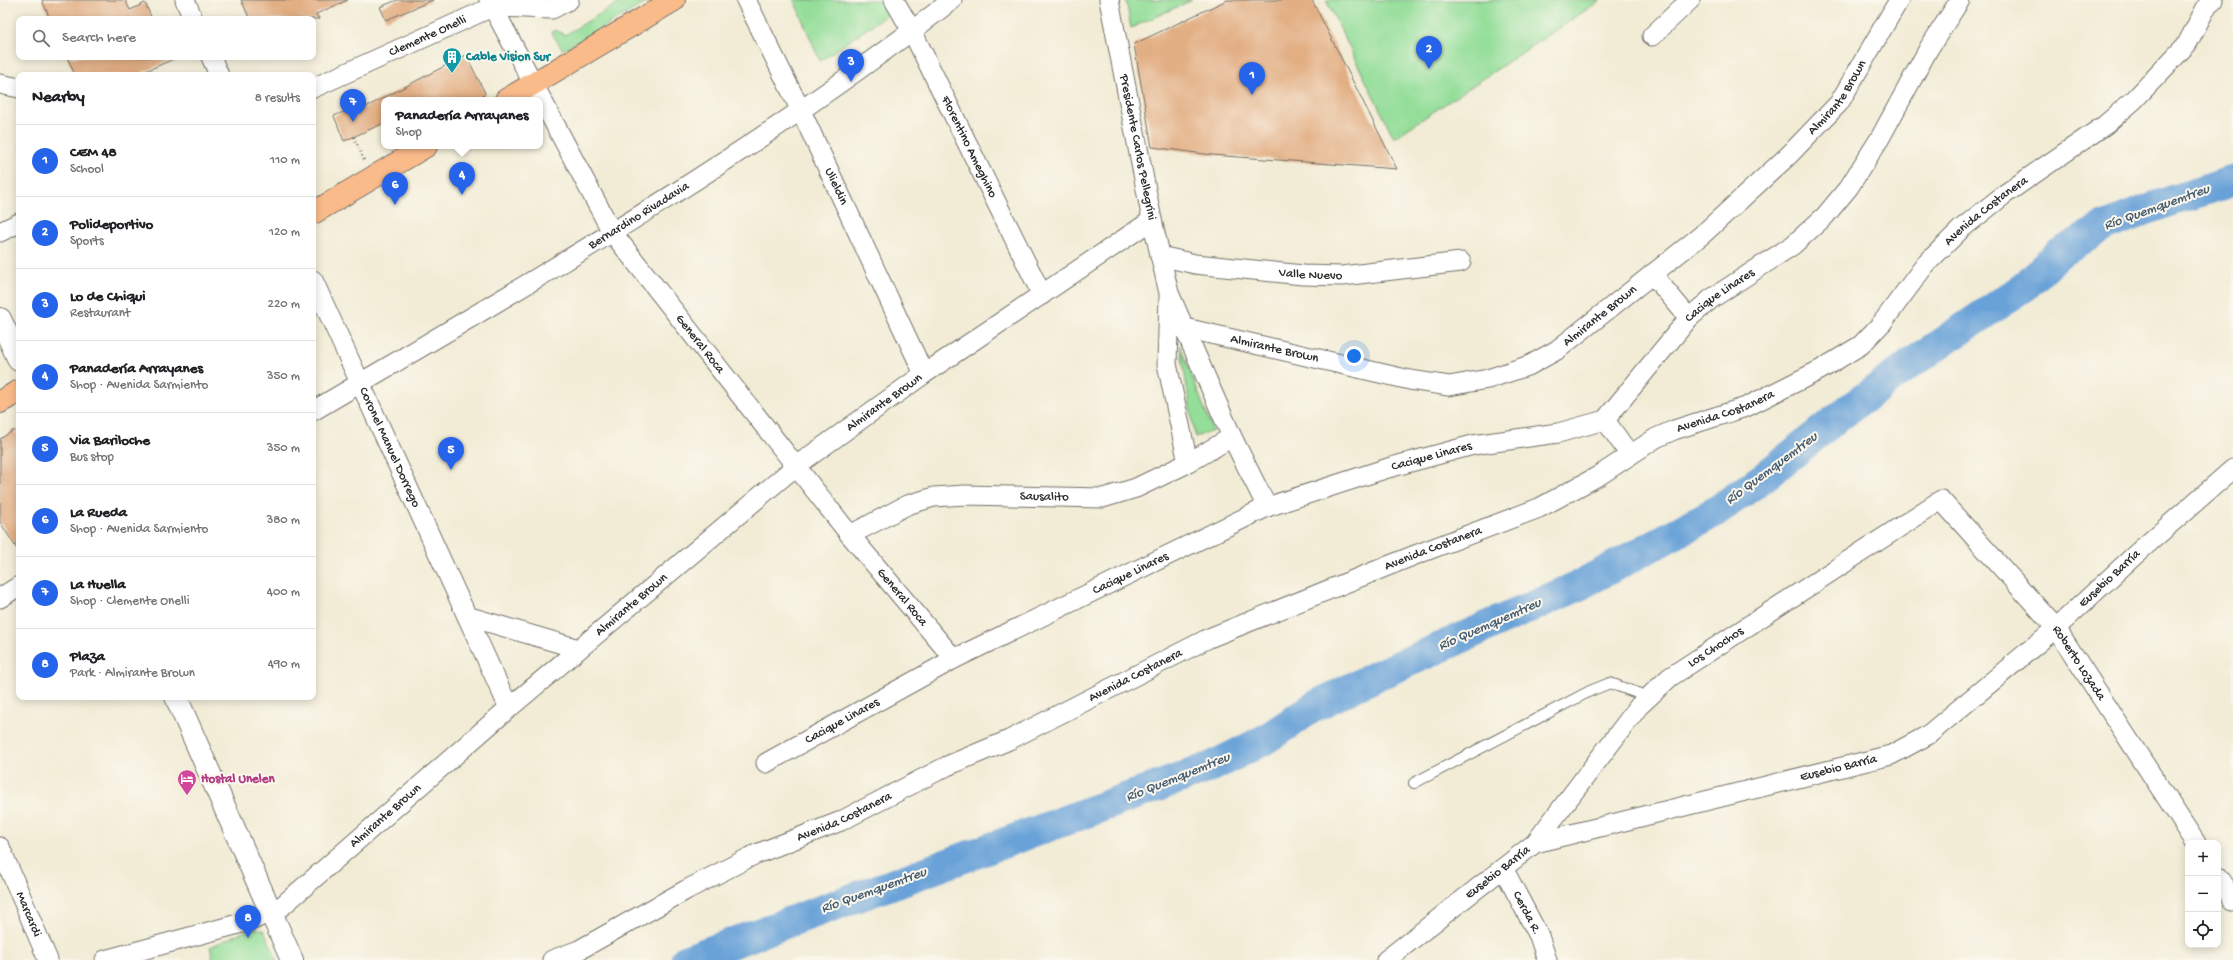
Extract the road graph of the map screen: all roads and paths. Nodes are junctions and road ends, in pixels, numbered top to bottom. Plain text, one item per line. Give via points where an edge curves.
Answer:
1 (185, 0) edge
2 (569, 0) edge
3 (674, 0) edge
4 (746, 0) edge
5 (894, 0) edge
6 (952, 0) edge
7 (1109, 0) edge
8 (1690, 0) edge
9 (1899, 0) edge
10 (1960, 0) edge
11 (2208, 1) edge
12 (490, 3) edge
13 (192, 16) edge
14 (912, 31) junction
15 (1652, 36) dead end
16 (212, 60) edge
17 (218, 72) edge
18 (534, 83) junction
19 (0, 84) edge
20 (16, 87) edge
21 (316, 87) edge
22 (511, 97) edge
23 (541, 97) edge
24 (543, 100) edge
25 (801, 111) junction
26 (354, 137) dead end
27 (421, 149) edge
28 (371, 178) junction
29 (316, 211) edge
30 (1152, 220) junction
31 (16, 224) edge
32 (0, 232) edge
33 (612, 232) junction
34 (1160, 256) junction
35 (1461, 262) dead end
36 (1652, 274) junction
37 (316, 287) edge
38 (1169, 293) junction
39 (1042, 295) junction
40 (1690, 318) junction
41 (0, 319) edge
42 (1185, 328) junction
43 (16, 354) edge
44 (924, 374) junction
45 (360, 383) junction
46 (16, 393) edge
47 (0, 402) edge
48 (316, 409) edge
49 (1606, 420) junction
50 (1232, 437) junction
51 (1630, 455) junction
52 (1188, 463) junction
53 (796, 466) junction
54 (2233, 469) edge
55 (1941, 500) joint
56 (1267, 506) junction
57 (850, 535) junction
58 (16, 588) edge
59 (0, 598) edge
60 (467, 616) junction
61 (2056, 628) junction
62 (579, 649) junction
63 (954, 659) junction
64 (1648, 697) junction
65 (177, 700) edge
66 (509, 708) junction
67 (766, 763) dead end
68 (1414, 783) dead end
69 (2194, 840) edge
70 (1535, 843) junction
71 (0, 847) edge
72 (1503, 868) junction
73 (271, 911) junction
74 (48, 960) edge
75 (105, 960) edge
76 (292, 960) edge
77 (552, 960) edge
78 (1386, 960) edge
79 (1547, 960) edge

1 - 13 street
2 - 12 street, Clemente Onelli via 552,9
3 - 18 highway
4 - 25 street, Ulieldin
5 - 14 street, Florentino Ameghino
6 - 14 street, Bernardino Rivadavia
7 - 30 street, Presidente Carlos Pellegrini
8 - 15 street
9 - 36 street, Almirante Brown via 1839,102 1740,201
10 - 40 street, Cacique Linares via 1929,48 1880,138 1849,187 1825,216 1793,245 1711,299
11 - 51 street, Avenida Costanera via 2187,44 2134,100 2105,125 2005,194 1961,229 1925,265 1882,323 1861,345 1820,370 1746,406 1674,430
12 - 18 street, General Roca
12 - 21 street, Clemente Onelli
14 - 25 street, Bernardino Rivadavia
14 - 39 street, Florentino Ameghino
16 - 17 street
18 - 22 highway
18 - 23 street, General Roca
19 - 20 street
24 - 33 street, General Roca
25 - 33 street, Bernardino Rivadavia
25 - 44 street, Ulieldin
26 - 28 path
27 - 28 highway
28 - 29 highway
30 - 34 street, Presidente Carlos Pellegrini
30 - 39 street, Almirante Brown
31 - 32 street
33 - 45 street, Bernardino Rivadavia
33 - 53 street, General Roca
34 - 35 street, Valle Nuevo via 1195,264 1303,275 1342,276
34 - 38 street, Presidente Carlos Pellegrini
36 - 40 street
36 - 42 street, Almirante Brown via 1557,350 1536,361 1488,379 1449,386 1410,380
37 - 45 street, Coronel Manuel Dorrego
38 - 42 street, Presidente Carlos Pellegrini
38 - 52 street, Presidente Carlos Pellegrini via 1167,364
39 - 44 street, Almirante Brown
40 - 49 street, Cacique Linares
41 - 43 street
42 - 50 street, Presidente Carlos Pellegrini
44 - 53 street, Almirante Brown
45 - 48 street, Bernardino Rivadavia
45 - 60 street, Coronel Manuel Dorrego
46 - 47 highway
49 - 51 street
49 - 56 street, Cacique Linares via 1558,433 1473,445 1388,468
50 - 52 street, Sausalito
50 - 56 street, Presidente Carlos Pellegrini
51 - 77 street, Avenida Costanera via 1600,475 1539,508 1209,638 1009,740 947,766 841,821 754,855 579,950
52 - 57 street, Sausalito via 1136,488 1103,498 965,495 934,497 907,505
53 - 57 street, General Roca
53 - 62 street, Almirante Brown
54 - 61 street, Eusebio Barría
55 - 61 street, Roberto Lozada
55 - 64 street, Los Chochos via 1670,678
56 - 63 street, Cacique Linares
57 - 63 street, General Roca
58 - 59 street
60 - 62 street
60 - 66 street, Coronel Manuel Dorrego
61 - 69 street, Roberto Lozada
61 - 70 street, Eusebio Barría via 1928,735 1891,755
62 - 66 street, Almirante Brown
63 - 67 street, Cacique Linares
64 - 68 lane via 1610,683
64 - 70 street, Los Chochos via 1638,706
65 - 73 street
66 - 73 street, Almirante Brown via 281,907
70 - 72 street, Eusebio Barría
71 - 74 street, Marcardi
72 - 78 street, Eusebio Barría
72 - 79 street, Cerda R. via 1539,936
73 - 75 street, Almirante Brown via 254,920
73 - 76 street

